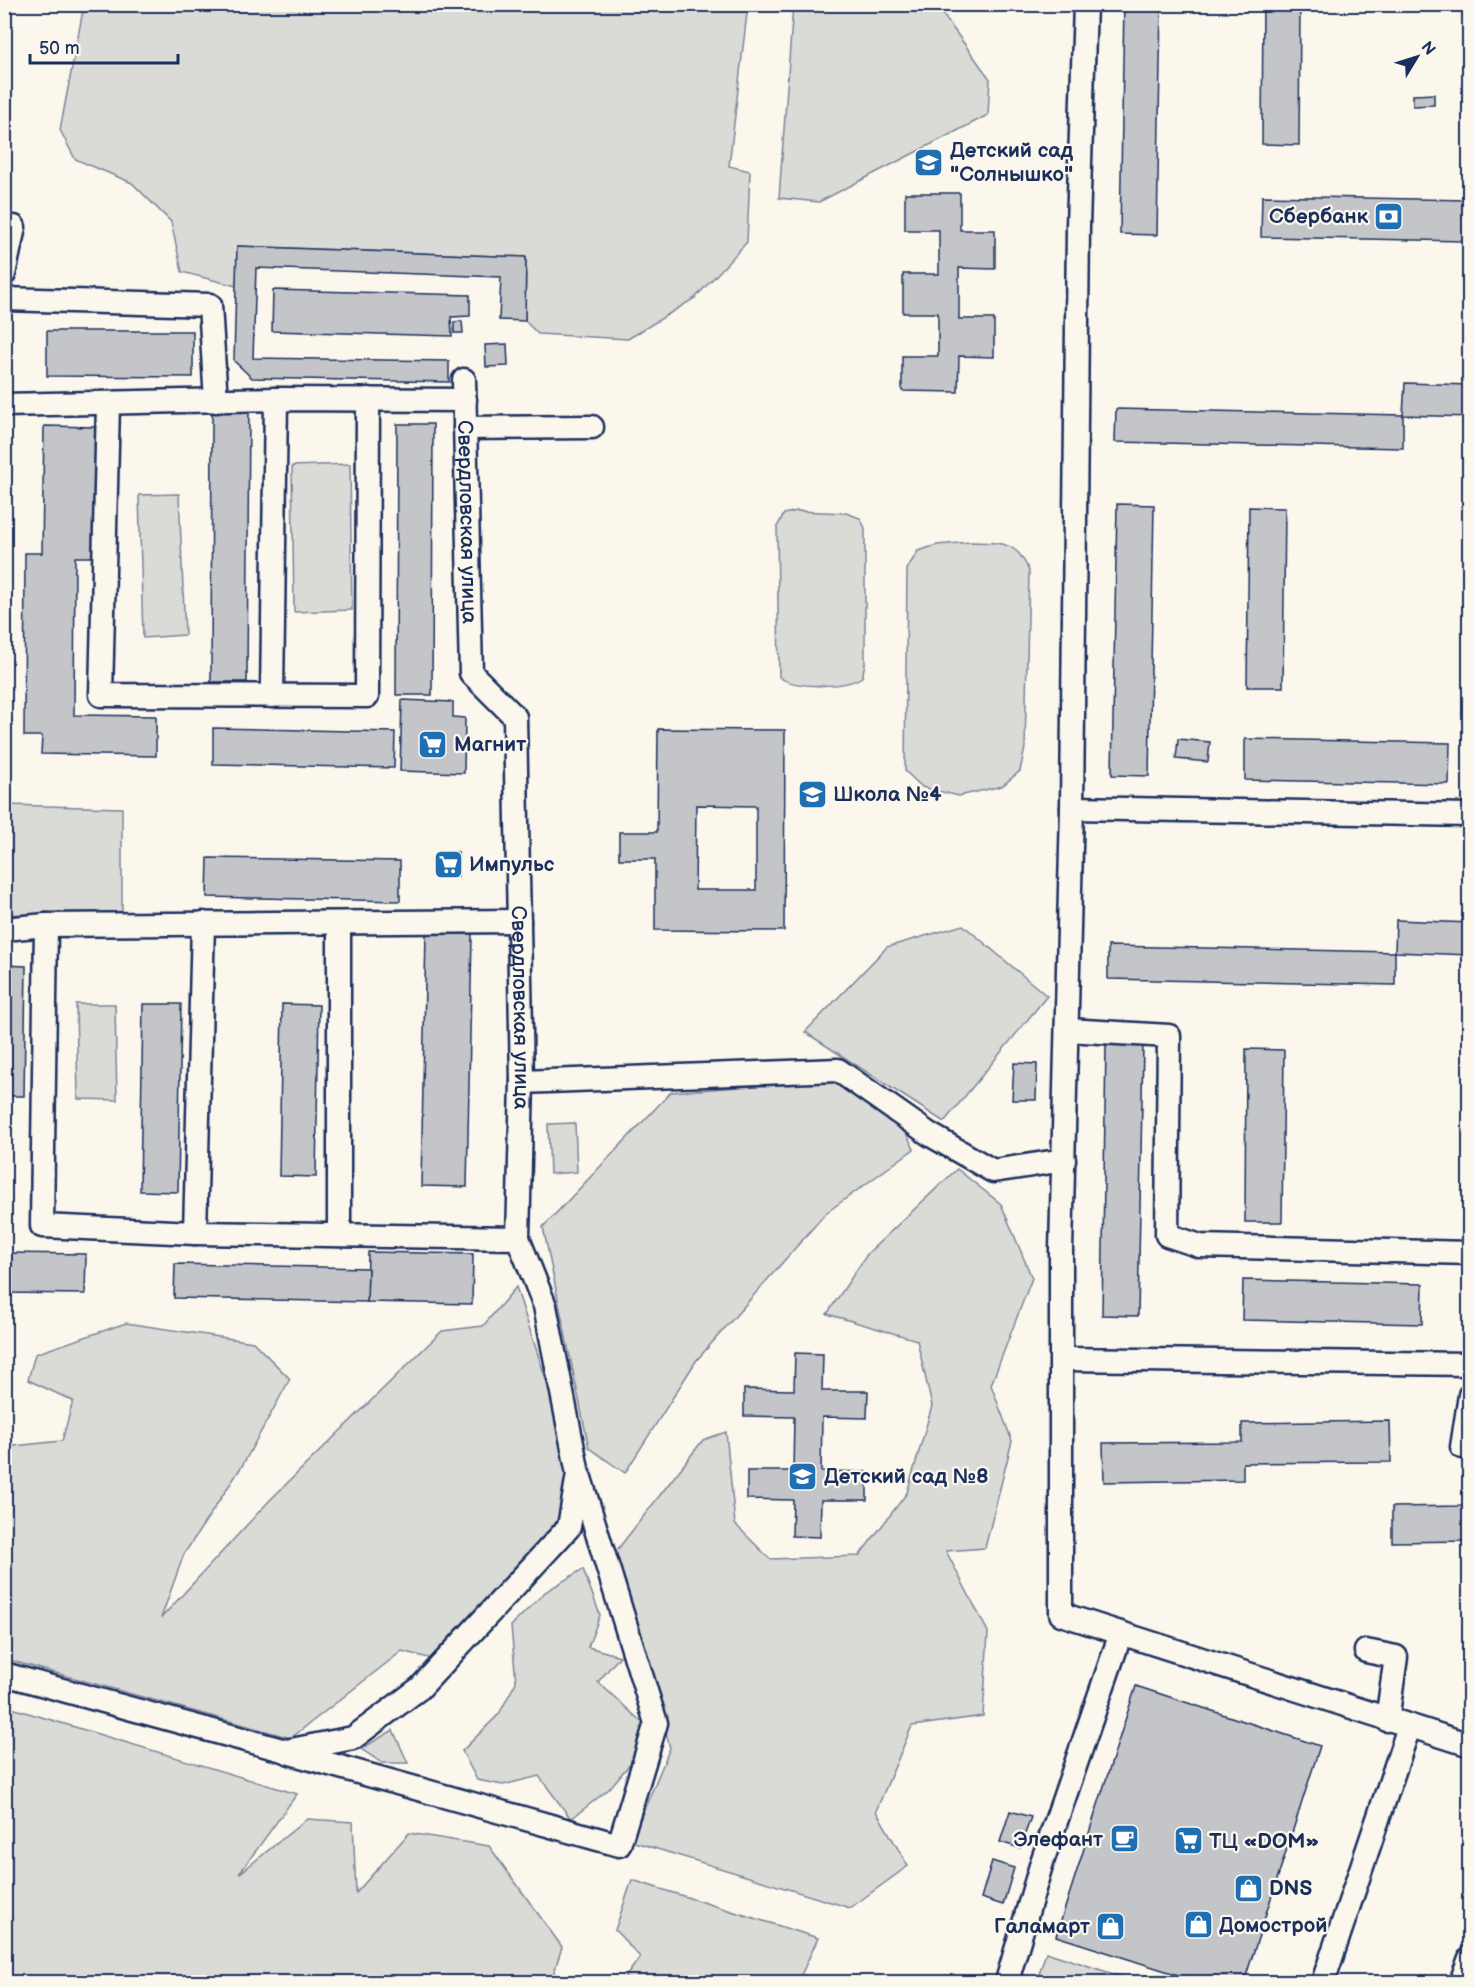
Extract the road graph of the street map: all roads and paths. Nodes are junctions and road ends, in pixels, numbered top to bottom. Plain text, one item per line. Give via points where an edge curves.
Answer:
1 (1085, 4) edge
2 (14, 227) dead end
3 (4, 274) edge
4 (4, 299) edge
5 (276, 399) junction
6 (368, 399) junction
7 (216, 401) junction
8 (108, 404) junction
9 (4, 405) edge
10 (592, 427) dead end
11 (465, 428) junction
12 (272, 696) junction
13 (1072, 808) junction
14 (1470, 815) edge
15 (519, 921) junction
16 (339, 922) junction
17 (203, 923) junction
18 (46, 925) junction
19 (4, 929) edge
20 (1067, 1030) junction
21 (522, 1082) junction
22 (1064, 1160) junction
23 (195, 1233) junction
24 (339, 1235) junction
25 (518, 1238) junction
26 (1470, 1253) edge
27 (1062, 1359) junction
28 (1470, 1364) edge
29 (1470, 1395) edge
30 (1462, 1447) dead end
31 (578, 1474) junction
32 (1121, 1634) junction
33 (1366, 1651) dead end
34 (4, 1674) edge
35 (1387, 1720) junction
36 (1409, 1727) junction
37 (1470, 1745) edge
38 (286, 1752) junction
39 (1470, 1958) edge
40 (1012, 1983) edge
41 (1323, 1983) edge
42 (1461, 1983) edge

1 - 13 street via 1078,226
2 - 3 street
4 - 7 street via 210,305
5 - 6 street
5 - 7 street
5 - 12 street
6 - 11 street, Свердловская улица via 464,390
6 - 12 street via 367,696
7 - 8 street
8 - 9 street
8 - 12 street via 101,695
10 - 11 street
11 - 15 street, Свердловская улица via 471,673 514,717
13 - 14 street
13 - 20 street
15 - 16 street
15 - 21 street, Свердловская улица
16 - 17 street
16 - 24 street
17 - 18 street
17 - 23 street
18 - 19 street
18 - 23 street via 42,1226
20 - 22 street
20 - 26 street via 1168,1036 1167,1235 1200,1246
21 - 22 street via 838,1070 929,1134 993,1171
21 - 25 street, Свердловская улица
22 - 27 street
23 - 24 street
24 - 25 street
25 - 31 street via 545,1306
27 - 28 street
27 - 32 street via 1061,1614
29 - 30 street
31 - 38 street via 568,1527 420,1688 353,1738
31 - 38 street via 656,1723 619,1845
32 - 35 street
32 - 40 street via 1042,1862 1007,1981
33 - 35 street via 1396,1657
34 - 38 street
35 - 36 street
36 - 37 street
36 - 41 street
39 - 42 street

